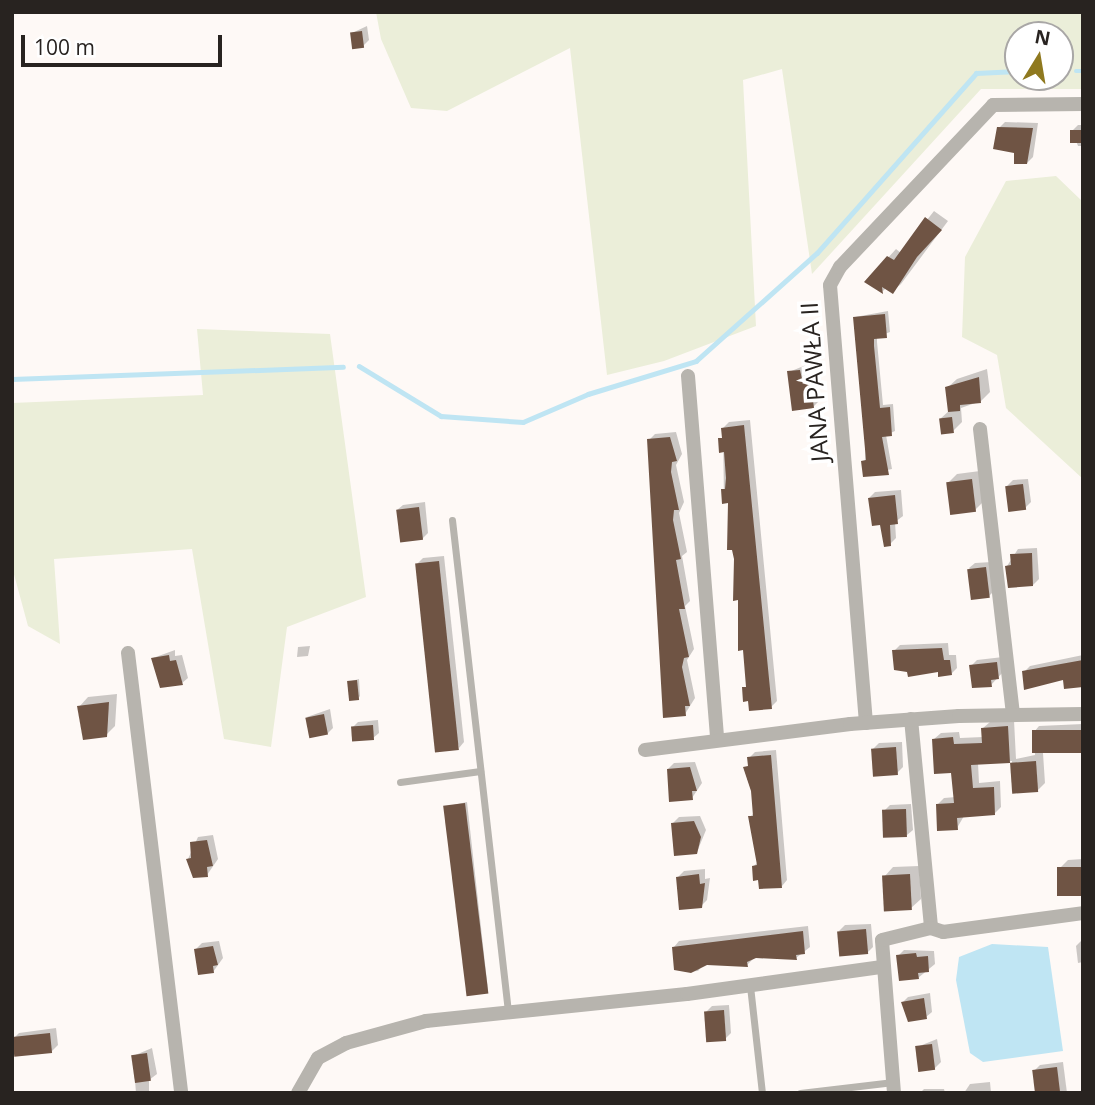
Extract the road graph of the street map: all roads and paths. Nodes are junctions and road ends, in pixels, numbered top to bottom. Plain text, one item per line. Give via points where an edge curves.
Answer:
1 (1083, 104) edge
2 (688, 376) dead end
3 (980, 429) dead end
4 (452, 520) dead end
5 (128, 653) dead end
6 (1013, 714) junction
7 (1083, 714) edge
8 (911, 719) junction
9 (866, 723) junction
10 (718, 740) junction
11 (645, 750) dead end
12 (480, 771) junction
13 (400, 782) dead end
14 (1083, 913) edge
15 (931, 928) junction
16 (882, 967) junction
17 (750, 986) junction
18 (508, 1012) junction
19 (894, 1087) edge
20 (181, 1093) edge
21 (298, 1093) edge
22 (762, 1093) edge
23 (800, 1093) edge

1 - 9 street, JANA PAWŁA II via 993,105 840,267 830,285 828,307
2 - 10 street
3 - 6 street
4 - 12 lane
5 - 20 street
6 - 7 street
6 - 8 street
8 - 9 street
8 - 15 street
9 - 10 street
10 - 11 street
12 - 13 lane
12 - 18 lane
14 - 15 street via 943,932
15 - 16 street via 890,936 880,948
16 - 17 street
16 - 19 street
17 - 18 street
17 - 22 lane
18 - 21 street via 426,1021 346,1043 318,1058
19 - 23 lane

